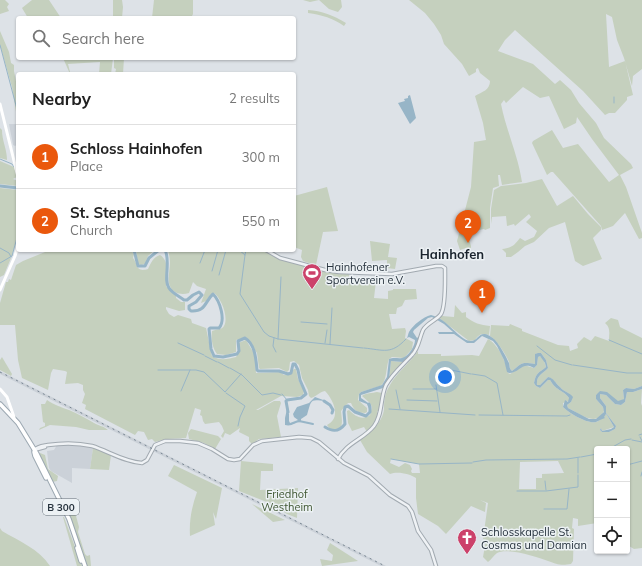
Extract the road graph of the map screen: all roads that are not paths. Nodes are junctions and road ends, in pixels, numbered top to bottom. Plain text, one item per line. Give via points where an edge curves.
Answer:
1 (0, 104) edge
2 (16, 164) edge
3 (16, 252) edge
4 (270, 252) edge
5 (0, 290) edge
6 (0, 389) edge
7 (7, 397) junction
8 (9, 403) junction
9 (0, 404) edge
10 (4, 407) junction
11 (14, 418) junction
12 (48, 445) junction
13 (40, 449) junction
14 (34, 450) junction
15 (338, 458) junction
16 (40, 461) junction
17 (84, 566) edge
18 (436, 566) edge

1 - 2 main road
3 - 5 main road
4 - 15 street via 280,258 339,272 392,274 436,266 445,267 442,312 426,327 416,350 384,389 374,426 346,448
6 - 7 main road
7 - 8 main road
7 - 10 main road
8 - 10 main road
8 - 11 main road
9 - 10 main road, B 300
10 - 11 main road, B 300
11 - 14 main road, B 300
12 - 13 street
12 - 14 street
12 - 15 street via 90,446 142,463 147,460 157,443 165,441 187,441 206,446 234,460 240,459 253,445 262,441 304,437 317,440
13 - 14 street
13 - 16 street
14 - 16 main road, B 300
14 - 17 main road, B 300
15 - 18 street via 348,466 368,475 408,507 418,532 431,550
16 - 17 main road, B 300 via 69,519

